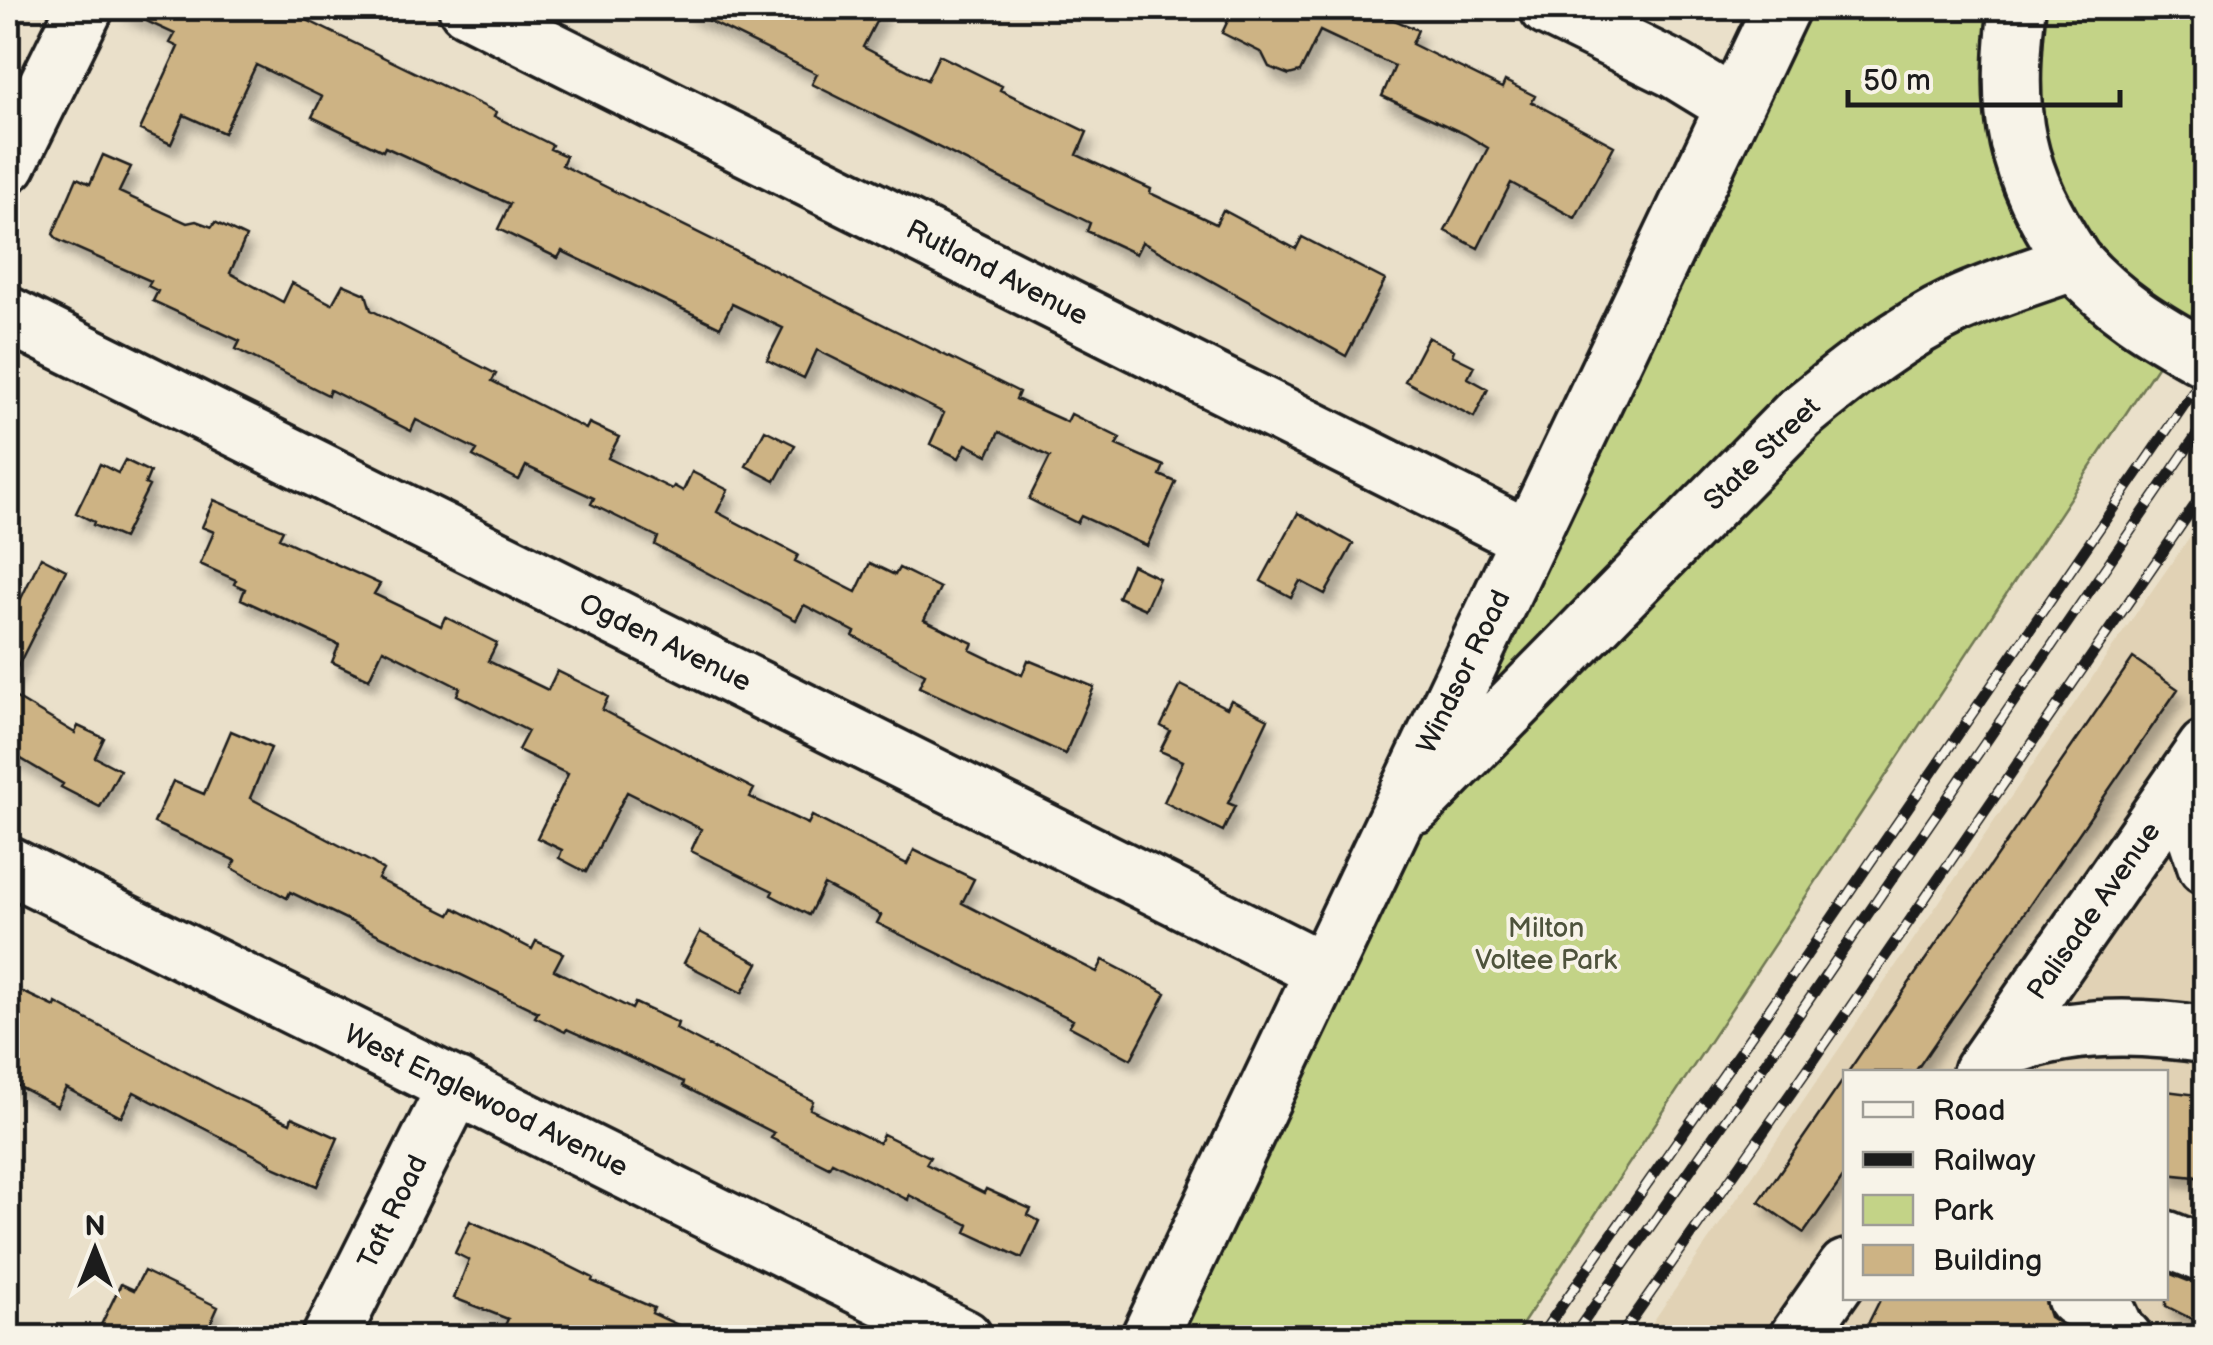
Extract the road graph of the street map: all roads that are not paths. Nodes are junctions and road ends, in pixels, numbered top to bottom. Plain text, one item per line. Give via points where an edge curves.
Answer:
1 (85, 8) edge
2 (466, 8) edge
3 (1548, 8) edge
4 (1781, 8) edge
5 (2017, 8) edge
6 (1734, 106) junction
7 (8, 164) edge
8 (2074, 262) junction
9 (8, 315) edge
10 (2206, 359) edge
11 (1528, 538) junction
12 (2197, 761) edge
13 (1386, 836) junction
14 (8, 864) edge
15 (2206, 866) edge
16 (1322, 970) junction
17 (2206, 1035) edge
18 (1988, 1063) edge
19 (456, 1086) junction
20 (2168, 1240) edge
21 (2206, 1255) edge
22 (1843, 1272) edge
23 (2079, 1300) edge
24 (2120, 1337) edge
25 (330, 1338) edge
26 (964, 1338) edge
27 (1149, 1338) edge
28 (1797, 1338) edge

1 - 7 street
2 - 11 street, Rutland Avenue
3 - 6 street
4 - 6 street, Windsor Road
5 - 8 street via 2010,68 2016,136 2044,216
6 - 11 street, Windsor Road
8 - 10 street via 2138,321
8 - 13 street, State Street via 1919,326 1799,414
9 - 16 street, Ogden Avenue
11 - 13 street, Windsor Road
12 - 15 street via 2188,812
12 - 18 street, Palisade Avenue
13 - 16 street, Windsor Road
14 - 19 street, West Englewood Avenue
16 - 27 street, Windsor Road
17 - 18 street via 2098,1030 2022,1041
19 - 25 street, Taft Road
19 - 26 street, West Englewood Avenue
20 - 21 street
22 - 28 street
23 - 24 street via 2109,1314

